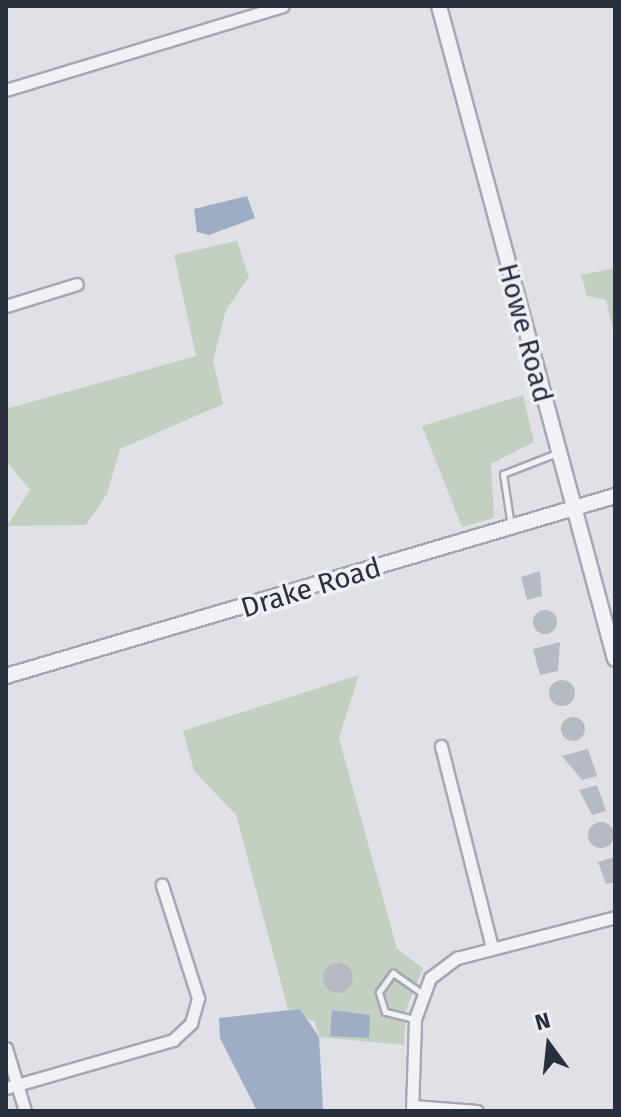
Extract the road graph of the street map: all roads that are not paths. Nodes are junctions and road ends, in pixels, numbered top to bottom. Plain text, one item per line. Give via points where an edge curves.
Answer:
1 (283, 6) edge
2 (439, 6) edge
3 (6, 90) edge
4 (77, 284) dead end
5 (6, 306) edge
6 (557, 453) junction
7 (615, 496) edge
8 (572, 508) junction
9 (511, 527) junction
10 (611, 630) edge
11 (615, 659) edge
12 (6, 676) edge
13 (441, 746) dead end
14 (162, 885) dead end
15 (615, 917) edge
16 (492, 948) junction
17 (424, 995) junction
18 (415, 1019) junction
19 (6, 1048) edge
20 (11, 1086) edge
21 (413, 1108) edge
22 (25, 1111) edge
23 (477, 1111) edge

1 - 3 street
2 - 6 street, Howe Road
4 - 5 street
6 - 8 street, Howe Road
6 - 9 lane via 503,474
7 - 8 street, Drake Road
8 - 9 street, Drake Road
8 - 10 street, Howe Road
9 - 12 street, Drake Road
10 - 11 street, Howe Road
13 - 16 street
14 - 20 street via 198,998 191,1023 173,1040
15 - 16 street
16 - 17 street via 457,958 430,978
17 - 18 street
17 - 18 lane via 393,973 379,992 385,1012
18 - 21 street
19 - 20 street
20 - 22 street
21 - 23 street

